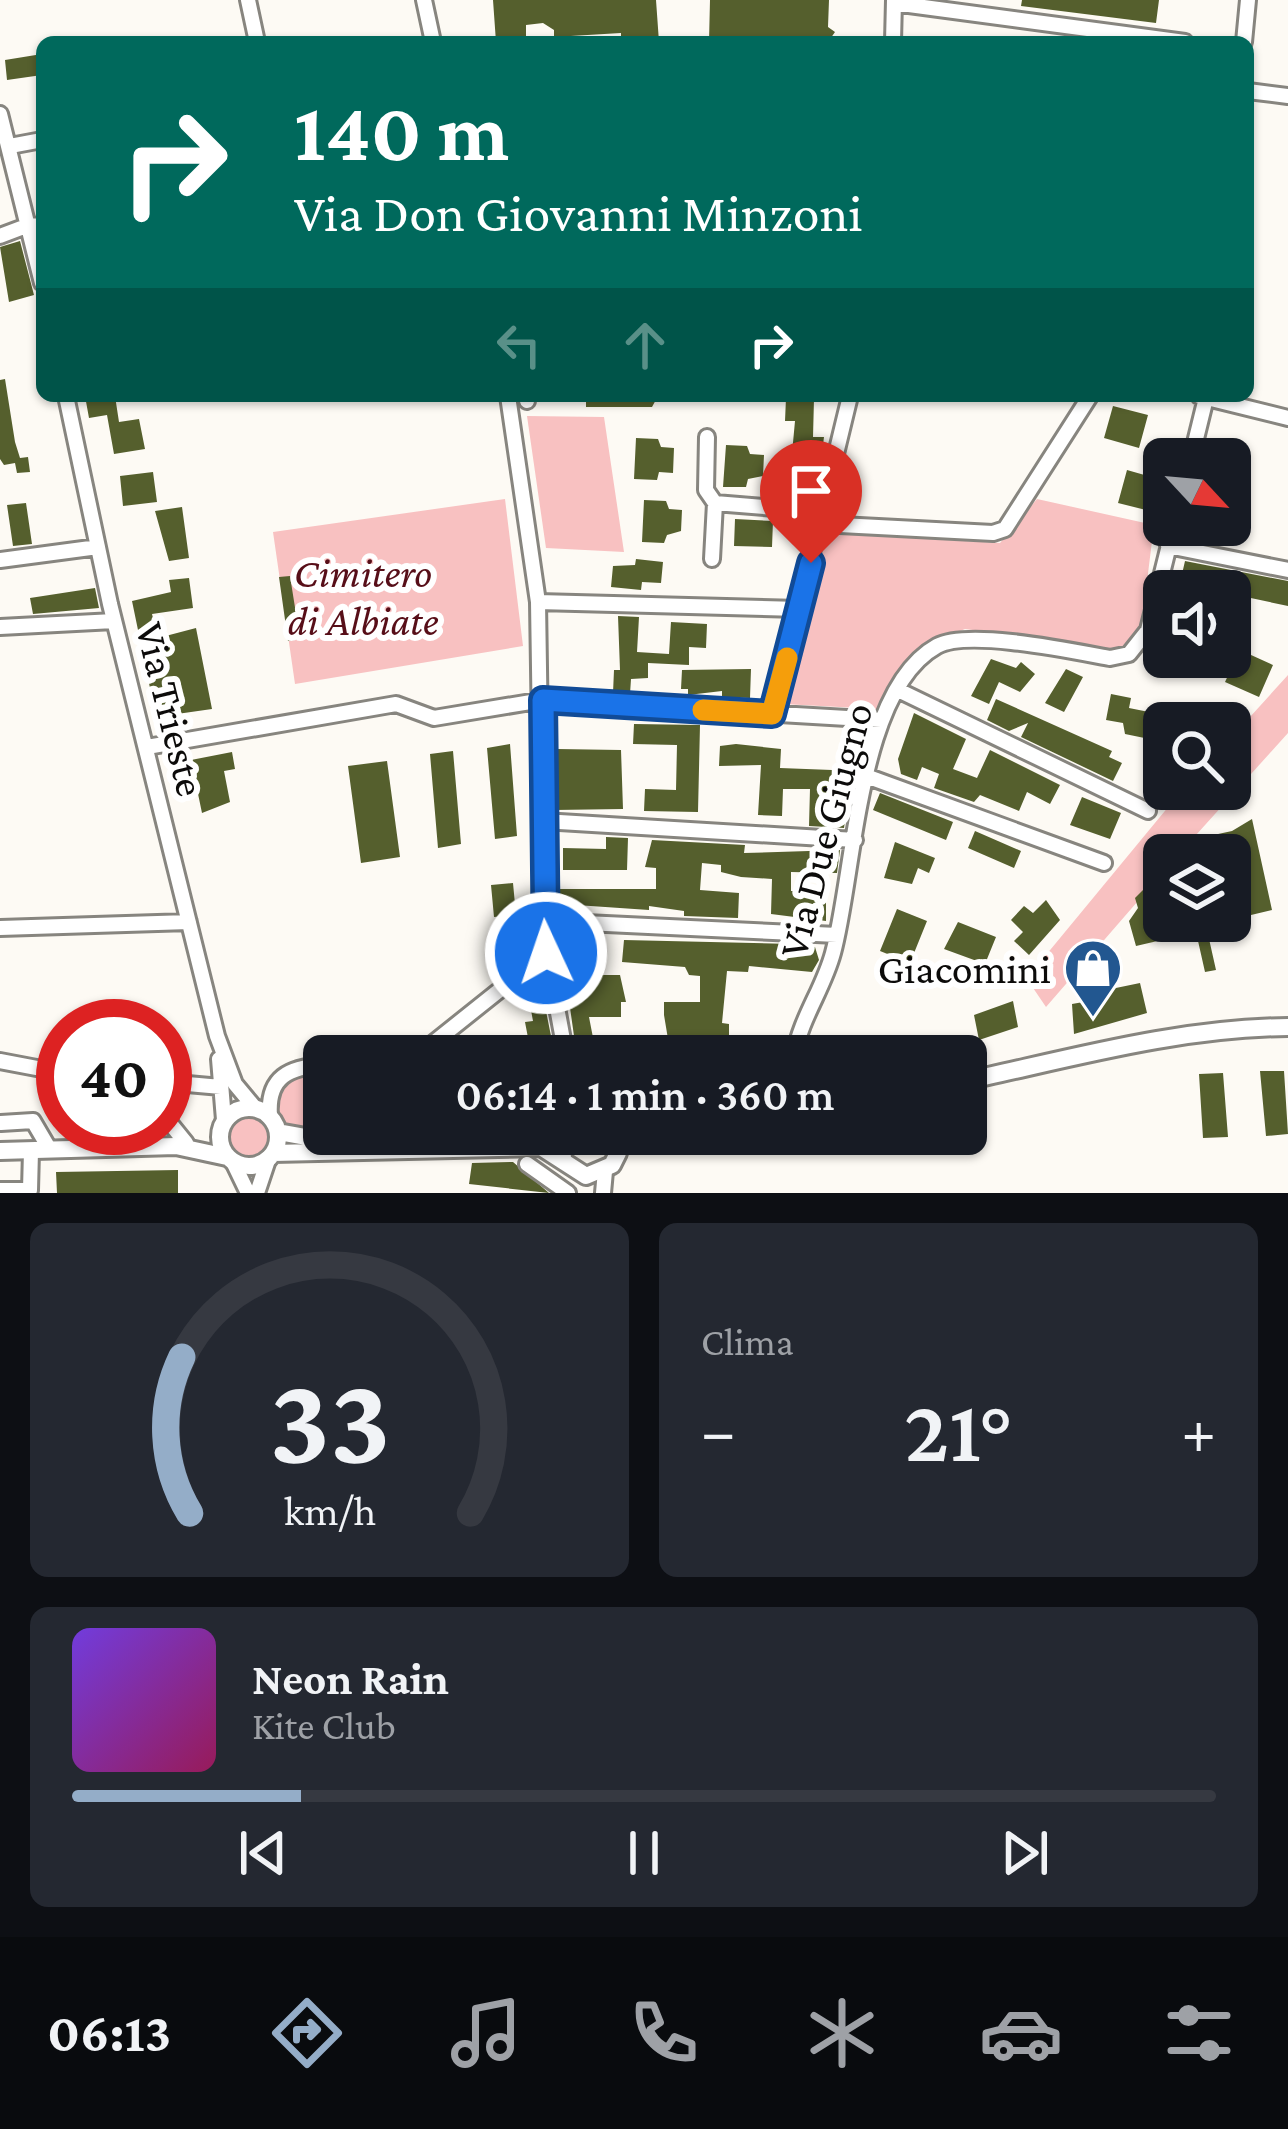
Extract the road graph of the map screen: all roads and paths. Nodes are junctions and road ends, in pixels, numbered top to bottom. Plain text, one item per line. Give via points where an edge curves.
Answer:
1 (248, 0) edge
2 (424, 0) edge
3 (1248, 0) edge
4 (894, 1) edge
5 (923, 3) edge
6 (256, 36) edge
7 (432, 36) edge
8 (893, 36) edge
9 (1145, 36) edge
10 (1245, 36) edge
11 (1254, 92) edge
12 (1288, 96) edge
13 (0, 114) edge
14 (36, 141) edge
15 (10, 146) junction
16 (36, 225) edge
17 (0, 236) edge
18 (67, 402) edge
19 (509, 402) edge
20 (849, 402) edge
21 (1086, 402) edge
22 (1202, 402) edge
23 (1223, 402) edge
24 (1288, 418) edge
25 (707, 437) dead end
26 (1195, 438) edge
27 (715, 503) junction
28 (822, 518) junction
29 (1168, 546) joint
30 (98, 547) junction
31 (712, 559) dead end
32 (0, 560) edge
33 (1288, 570) edge
34 (538, 602) junction
35 (799, 609) junction
36 (115, 621) junction
37 (0, 627) edge
38 (898, 690) junction
39 (543, 700) junction
40 (772, 714) junction
41 (881, 720) junction
42 (146, 747) junction
43 (866, 776) junction
44 (1148, 811) dead end
45 (543, 821) junction
46 (855, 840) junction
47 (1103, 863) dead end
48 (543, 921) junction
49 (189, 922) junction
50 (0, 928) edge
51 (836, 935) junction
52 (546, 953) junction
53 (1288, 1027) edge
54 (443, 1035) edge
55 (562, 1035) edge
56 (800, 1035) edge
57 (217, 1036) junction
58 (0, 1061) edge
59 (36, 1068) edge
60 (303, 1068) edge
61 (987, 1077) edge
62 (192, 1084) edge
63 (221, 1087) junction
64 (267, 1119) junction
65 (1, 1123) edge
66 (222, 1125) junction
67 (303, 1139) edge
68 (192, 1140) edge
69 (192, 1148) edge
70 (0, 1151) edge
71 (34, 1151) junction
72 (271, 1155) junction
73 (563, 1155) edge
74 (611, 1155) edge
75 (230, 1159) junction
76 (563, 1161) junction
77 (527, 1164) dead end
78 (605, 1172) junction
79 (589, 1185) edge
80 (0, 1190) edge
81 (253, 1193) edge
82 (568, 1193) edge
83 (603, 1193) edge

1 - 6 street
2 - 7 street
3 - 10 street
4 - 5 street
4 - 8 street
5 - 9 street
11 - 12 street
13 - 15 street
14 - 15 street
15 - 16 street
16 - 17 street
18 - 30 street, Via Trieste
19 - 34 street
20 - 28 street
21 - 28 street via 1005,529
22 - 26 street
23 - 24 street
25 - 27 street via 706,490
27 - 28 street
27 - 31 street
28 - 35 street
29 - 33 street
29 - 38 street, Via Due Giugno via 1139,646 1110,658 949,641 922,658
30 - 32 street
30 - 36 street, Via Trieste
34 - 35 street
34 - 39 street
35 - 40 street
36 - 37 street
36 - 42 street, Via Trieste
38 - 41 street, Via Due Giugno
38 - 44 street
39 - 40 street
39 - 42 street via 434,718 382,705
39 - 45 street
40 - 41 street
41 - 43 street, Via Due Giugno
42 - 49 street, Via Trieste
43 - 46 street, Via Due Giugno
43 - 47 street
45 - 46 street
45 - 48 street
46 - 51 street, Via Due Giugno
48 - 51 street
48 - 52 street
49 - 50 street
49 - 57 street, Via Trieste
51 - 56 street, Via Due Giugno
52 - 54 street
52 - 55 street
53 - 61 main road via 1145,1041
57 - 63 street, Via Trieste
57 - 64 street, Via Trieste via 235,1084
58 - 59 street
60 - 64 street via 277,1079
62 - 63 street
63 - 66 street, Via Trieste
64 - 66 main road via 233,1112
64 - 67 main road
64 - 72 main road
65 - 71 street via 33,1121
66 - 68 main road
66 - 75 main road
69 - 75 main road
70 - 71 main road
71 - 80 street via 30,1190
72 - 75 main road via 254,1166
72 - 76 main road via 531,1146
72 - 81 street
73 - 76 main road
74 - 78 main road
75 - 81 street
76 - 79 main road
77 - 82 street
78 - 79 main road
78 - 83 street

